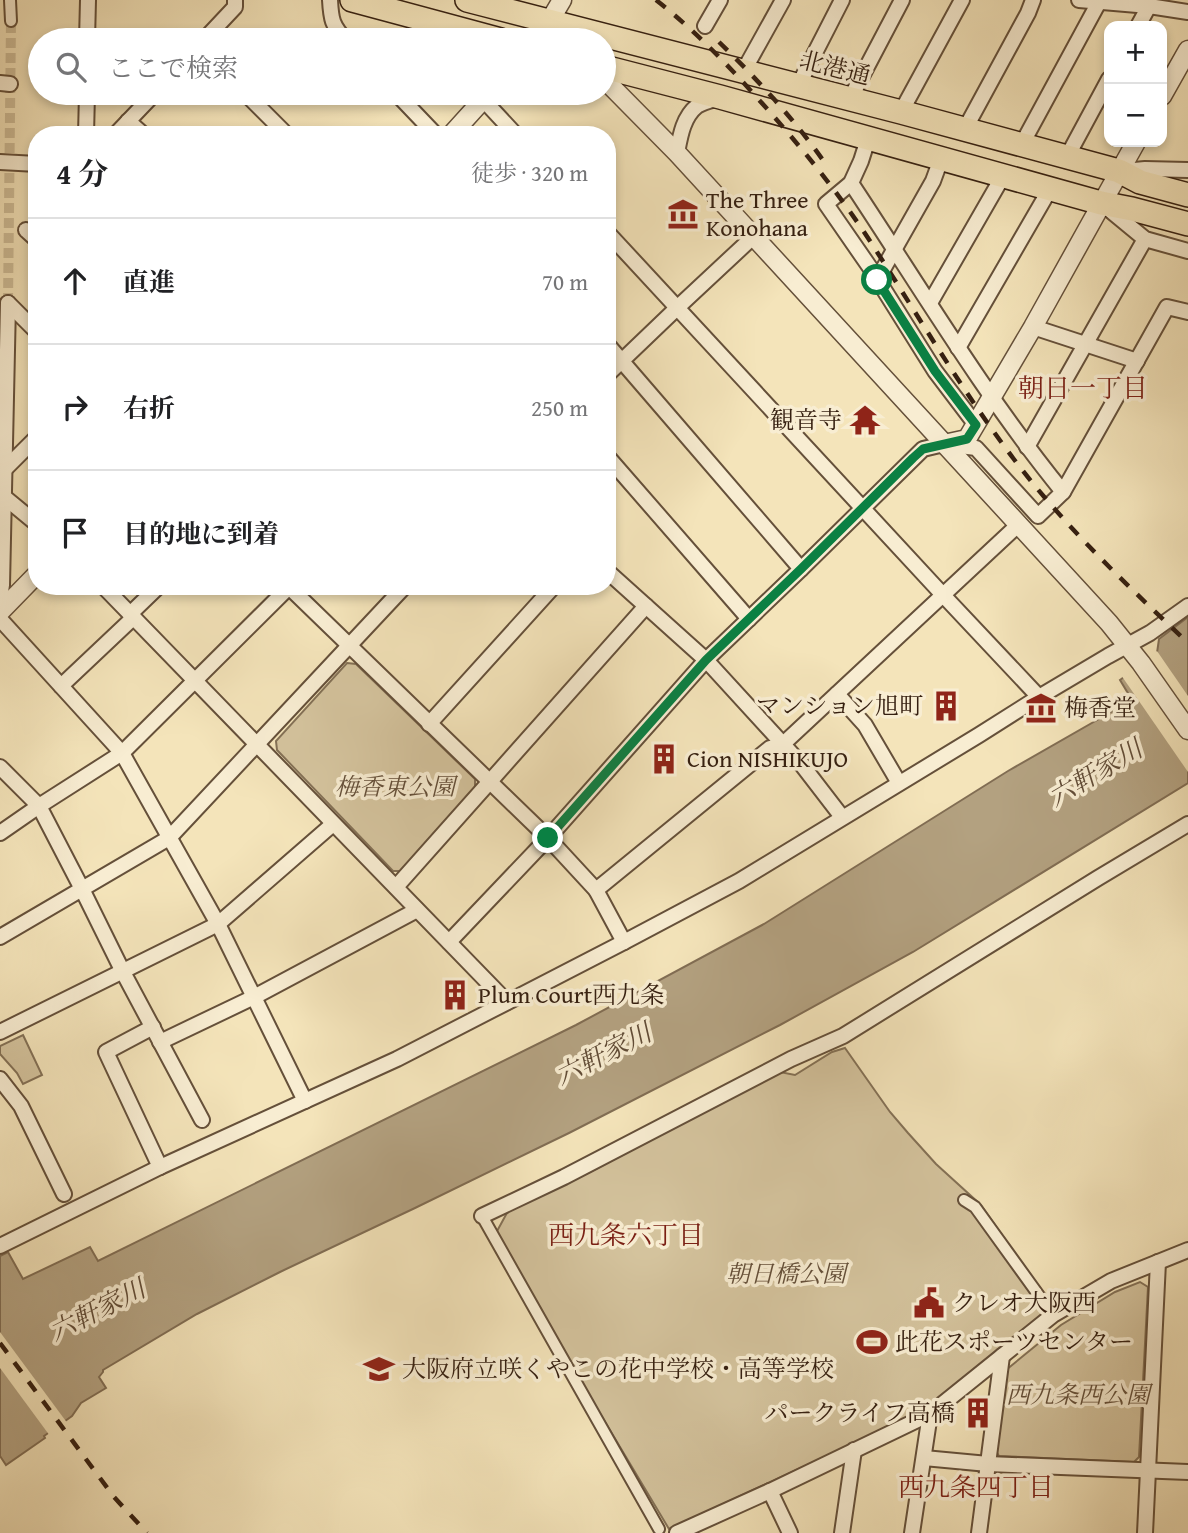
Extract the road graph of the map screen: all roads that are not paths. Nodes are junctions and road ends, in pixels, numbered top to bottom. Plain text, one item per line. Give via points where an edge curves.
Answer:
1 (10, 0) edge
2 (88, 0) edge
3 (235, 0) edge
4 (330, 0) edge
5 (352, 0) edge
6 (467, 0) edge
7 (562, 0) edge
8 (720, 0) edge
9 (783, 0) edge
10 (842, 0) edge
11 (902, 0) edge
12 (962, 0) edge
13 (1033, 0) edge
14 (1079, 0) edge
15 (1099, 2) junction
16 (1149, 6) junction
17 (1188, 12) edge
18 (10, 21) tunnel mouth
19 (1141, 21) edge
20 (549, 22) junction
21 (705, 26) dead end
22 (87, 28) edge
23 (215, 28) edge
24 (335, 28) edge
25 (427, 28) edge
26 (544, 28) edge
27 (555, 28) edge
28 (572, 28) edge
29 (616, 39) edge
30 (1188, 50) edge
31 (616, 70) edge
32 (743, 72) junction
33 (1106, 84) edge
34 (798, 86) junction
35 (1167, 87) edge
36 (616, 91) edge
37 (720, 97) junction
38 (850, 99) junction
39 (87, 105) edge
40 (143, 105) edge
41 (258, 105) edge
42 (407, 105) edge
43 (475, 105) edge
44 (491, 105) edge
45 (901, 111) junction
46 (128, 121) junction
47 (86, 126) edge
48 (123, 126) edge
49 (134, 126) edge
50 (279, 126) edge
51 (427, 126) edge
52 (458, 126) edge
53 (509, 126) edge
54 (965, 129) junction
55 (868, 139) junction
56 (1022, 144) junction
57 (1133, 147) edge
58 (677, 153) junction
59 (1067, 156) junction
60 (941, 159) junction
61 (0, 162) edge
62 (28, 164) edge
63 (1187, 166) edge
64 (1119, 171) junction
65 (1003, 176) junction
66 (851, 183) junction
67 (1050, 189) junction
68 (1188, 195) edge
69 (1101, 203) junction
70 (1188, 224) edge
71 (753, 237) junction
72 (1145, 239) junction
73 (616, 242) edge
74 (895, 249) junction
75 (1188, 251) edge
76 (877, 280) junction
77 (930, 303) junction
78 (678, 307) junction
79 (1188, 312) edge
80 (28, 323) edge
81 (1033, 327) junction
82 (1085, 344) junction
83 (958, 348) junction
84 (616, 354) edge
85 (622, 360) junction
86 (1137, 361) junction
87 (616, 366) edge
88 (993, 398) junction
89 (3, 402) edge
90 (976, 425) junction
91 (943, 444) junction
92 (28, 446) edge
93 (1027, 447) junction
94 (616, 466) edge
95 (4, 470) junction
96 (1063, 492) junction
97 (2, 496) edge
98 (862, 508) junction
99 (28, 517) edge
100 (1018, 525) junction
101 (801, 569) junction
102 (616, 579) edge
103 (28, 583) edge
104 (112, 595) edge
105 (151, 595) edge
106 (280, 595) edge
107 (298, 595) edge
108 (397, 595) edge
109 (546, 595) edge
110 (943, 595) junction
111 (0, 598) edge
112 (646, 606) junction
113 (1188, 606) edge
114 (0, 612) edge
115 (132, 616) junction
116 (0, 619) edge
117 (749, 619) junction
118 (350, 645) junction
119 (1127, 645) junction
120 (706, 660) junction
121 (195, 680) junction
122 (61, 686) junction
123 (837, 694) junction
124 (1039, 697) junction
125 (429, 724) junction
126 (1188, 730) edge
127 (257, 745) junction
128 (782, 745) junction
129 (122, 753) junction
130 (0, 767) edge
131 (488, 782) junction
132 (899, 783) junction
133 (38, 806) junction
134 (842, 817) junction
135 (333, 824) junction
136 (1188, 824) edge
137 (0, 833) edge
138 (169, 838) junction
139 (548, 838) junction
140 (396, 887) junction
141 (82, 889) junction
142 (596, 890) junction
143 (417, 909) junction
144 (218, 924) junction
145 (0, 937) edge
146 (449, 942) junction
147 (624, 942) junction
148 (123, 972) junction
149 (254, 997) junction
150 (507, 1002) junction
151 (153, 1027) junction
152 (0, 1032) edge
153 (160, 1042) junction
154 (0, 1079) edge
155 (305, 1101) junction
156 (202, 1120) dead end
157 (160, 1167) junction
158 (64, 1194) dead end
159 (964, 1200) dead end
160 (482, 1216) joint
161 (0, 1245) edge
162 (1188, 1250) edge
163 (1158, 1262) junction
164 (1053, 1315) junction
165 (1002, 1356) junction
166 (930, 1414) junction
167 (854, 1450) junction
168 (924, 1458) junction
169 (988, 1464) junction
170 (1149, 1470) junction
171 (1188, 1472) edge
172 (771, 1491) junction
173 (659, 1530) dead end
174 (677, 1533) edge
175 (790, 1533) edge
176 (842, 1533) edge
177 (912, 1533) edge
178 (979, 1533) edge
179 (1145, 1533) edge

1 - 18 street
2 - 22 street
3 - 23 street via 235,7
4 - 24 street
5 - 25 main road
6 - 20 main road, 北港通
7 - 20 street
8 - 21 street
9 - 32 street
10 - 34 street
11 - 38 street
12 - 45 street
13 - 54 street
14 - 15 street
15 - 16 street
15 - 56 street
16 - 17 street
16 - 19 street
20 - 26 street
20 - 27 street
20 - 28 main road, 北港通
29 - 32 main road, 北港通
30 - 35 street
31 - 37 main road
32 - 34 main road, 北港通
33 - 59 street
34 - 38 main road, 北港通
36 - 58 street
37 - 55 main road
37 - 58 street via 688,116
38 - 45 main road, 北港通
39 - 47 street
40 - 46 street
41 - 50 street
42 - 51 street
43 - 52 street
44 - 53 street
45 - 54 main road, 北港通
46 - 48 street
46 - 49 street
54 - 56 main road, 北港通
55 - 60 main road
55 - 66 street
56 - 59 main road, 北港通
57 - 64 street
58 - 71 street
59 - 64 main road, 北港通
60 - 65 main road
60 - 74 street
61 - 62 street
63 - 64 street
64 - 68 main road, 北港通
64 - 69 street
65 - 67 main road
65 - 77 street
66 - 74 street
66 - 76 street via 826,204
67 - 69 main road
67 - 83 street
69 - 70 main road
69 - 72 street
69 - 81 street
71 - 78 street
71 - 91 street
72 - 75 street
72 - 82 street
73 - 78 street
74 - 76 street
74 - 77 street
76 - 90 street
77 - 83 street
78 - 85 street
78 - 98 street
79 - 86 street via 1167,307
80 - 89 street via 8,303
81 - 82 street
81 - 88 street
82 - 86 street
82 - 93 street
83 - 88 street
84 - 85 street
85 - 87 street
85 - 101 street
86 - 96 street
88 - 90 street
88 - 93 street
89 - 95 street
90 - 91 street via 967,439
91 - 96 street via 976,448 1038,516
91 - 98 street via 923,449
91 - 100 street
92 - 95 street
93 - 96 street
94 - 117 street
95 - 97 street
97 - 99 street
97 - 111 street
98 - 101 street
98 - 110 street
100 - 110 street
100 - 119 street
101 - 117 street
102 - 112 street
103 - 114 street
104 - 115 street
105 - 115 street
106 - 121 street
107 - 118 street
108 - 118 street
109 - 125 street
110 - 123 street
110 - 124 street
112 - 120 street
112 - 131 street
113 - 119 street
115 - 121 street
115 - 122 street
116 - 122 street
117 - 120 street
118 - 125 street
118 - 127 street
119 - 124 street
119 - 126 street
120 - 128 street
120 - 139 street
121 - 127 street
121 - 129 street
122 - 129 street
123 - 128 street
123 - 132 street via 865,725
124 - 132 street
125 - 131 street
127 - 135 street
127 - 138 street
128 - 134 street
128 - 142 street via 770,748
129 - 133 street
129 - 138 street
130 - 133 street
131 - 139 street
131 - 140 street
132 - 134 street
133 - 137 street
133 - 141 street
134 - 147 street via 739,881
135 - 140 street
135 - 144 street
136 - 160 street via 843,1036
138 - 141 street
138 - 144 street
139 - 142 street
139 - 146 street
140 - 143 street
141 - 145 street
141 - 148 street
142 - 147 street
143 - 146 street
143 - 149 street
144 - 148 street
144 - 149 street
146 - 150 street
147 - 150 street
148 - 151 street
148 - 152 street
149 - 153 street
149 - 155 street
150 - 155 street
151 - 153 street
151 - 157 street via 106,1052
153 - 156 street
154 - 158 street via 22,1106
155 - 157 street
157 - 161 street
159 - 164 street via 975,1207
160 - 173 street
162 - 163 street
163 - 164 street via 1111,1281
163 - 170 street
164 - 165 street
165 - 166 street
165 - 169 street
166 - 167 street
166 - 168 street
167 - 172 street
167 - 176 street
168 - 169 street
168 - 177 street
169 - 170 street
169 - 178 street
170 - 171 street
170 - 179 street
172 - 174 street
172 - 175 street

